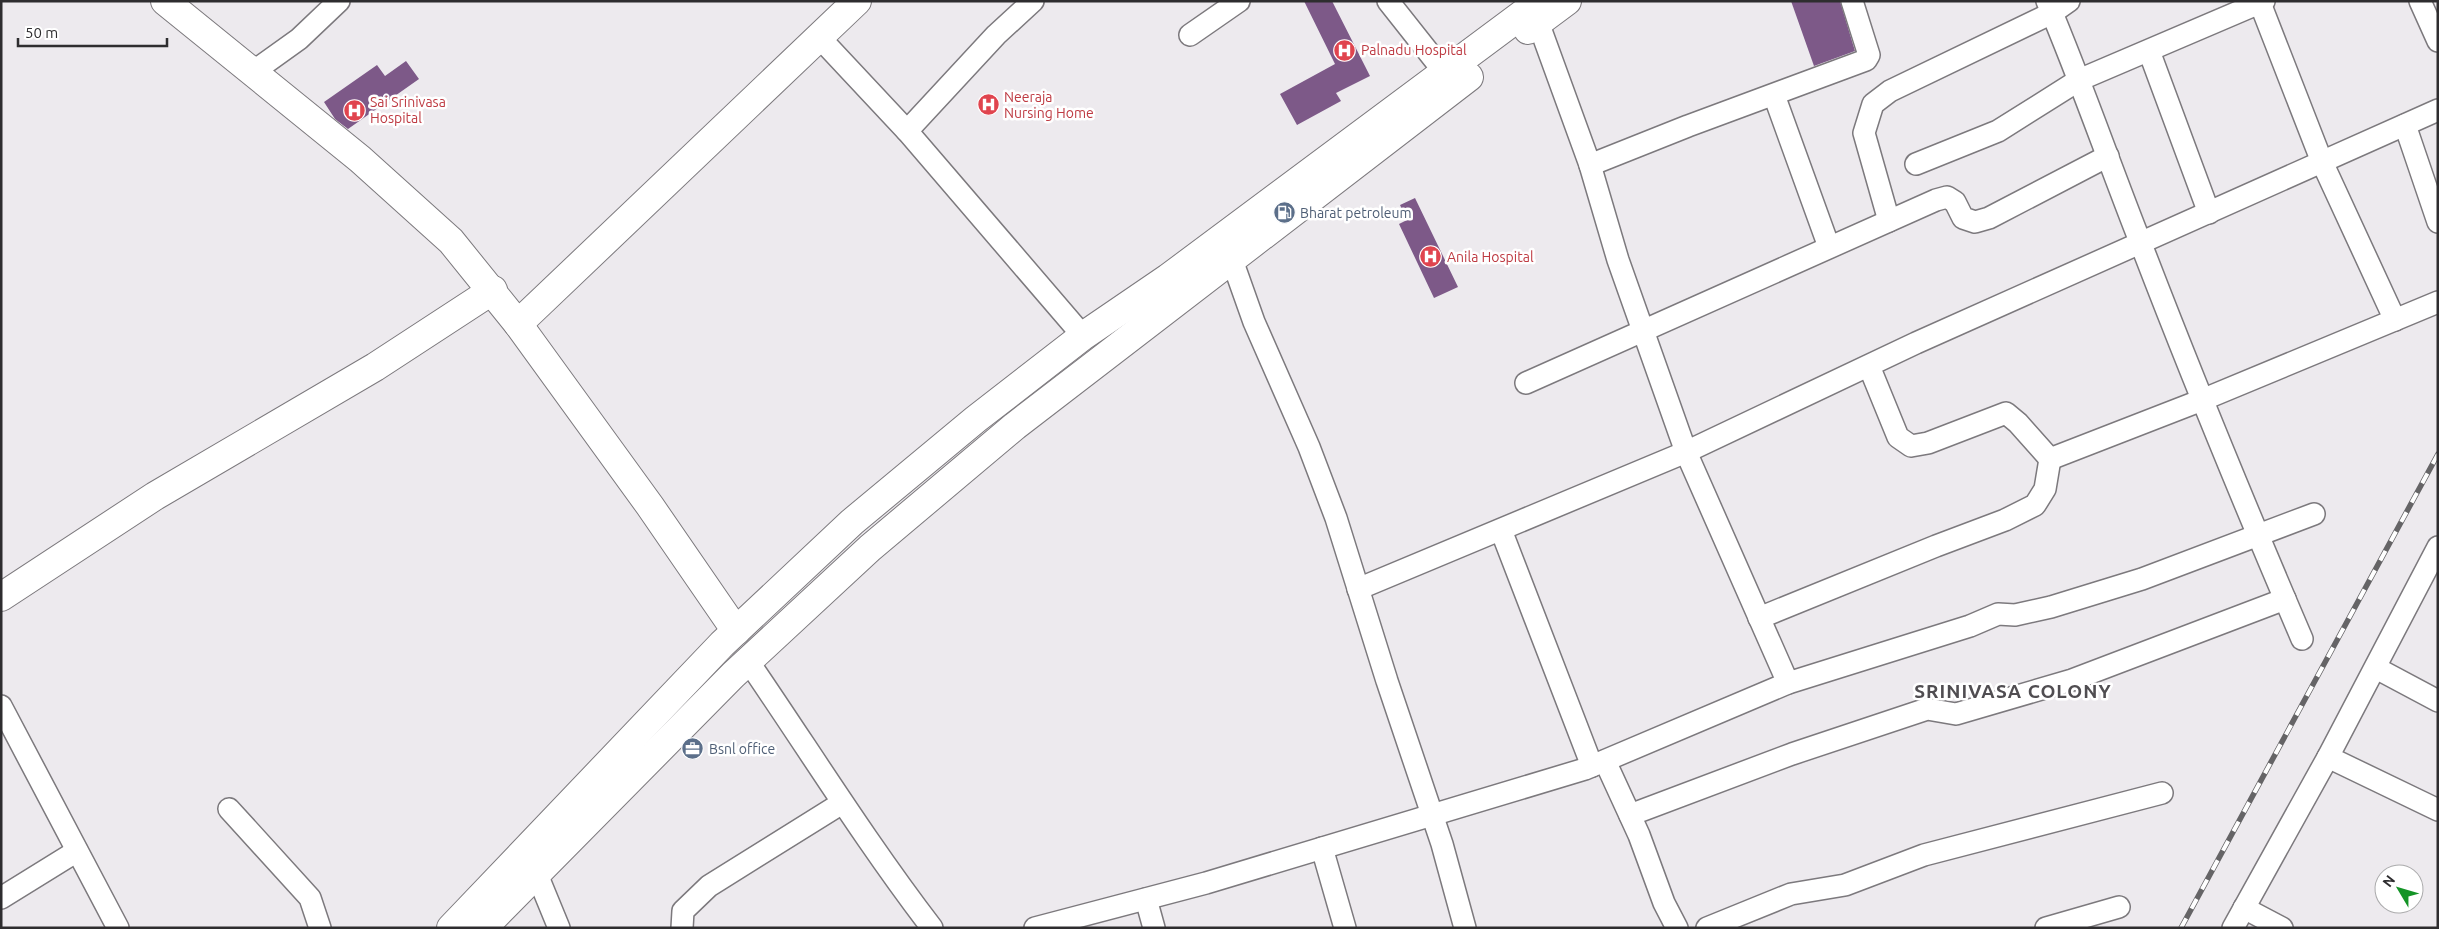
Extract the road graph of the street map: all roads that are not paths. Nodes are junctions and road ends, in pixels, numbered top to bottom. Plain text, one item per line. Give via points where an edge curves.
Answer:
1 (165, 1) edge
2 (339, 1) edge
3 (857, 1) edge
4 (1033, 1) edge
5 (1239, 1) edge
6 (1388, 1) edge
7 (1567, 1) edge
8 (1852, 1) edge
9 (2420, 1) edge
10 (2262, 2) edge
11 (2056, 5) edge
12 (1539, 12) edge
13 (1190, 35) dead end
14 (819, 37) junction
15 (2438, 41) edge
16 (2149, 51) junction
17 (253, 72) junction
18 (1445, 73) junction
19 (2080, 80) junction
20 (1774, 94) junction
21 (2438, 110) edge
22 (2404, 125) junction
23 (907, 130) junction
24 (2108, 156) junction
25 (2322, 162) junction
26 (1916, 164) dead end
27 (1590, 165) junction
28 (2209, 213) junction
29 (1889, 221) junction
30 (2438, 222) edge
31 (2140, 243) junction
32 (1830, 247) junction
33 (1232, 260) junction
34 (493, 290) junction
35 (2438, 302) edge
36 (2395, 320) junction
37 (518, 324) junction
38 (1643, 329) junction
39 (1083, 336) junction
40 (1869, 366) junction
41 (1526, 383) dead end
42 (2202, 400) junction
43 (1686, 452) junction
44 (2050, 459) junction
45 (2314, 514) dead end
46 (1501, 530) junction
47 (2258, 536) junction
48 (2438, 547) edge
49 (1358, 589) junction
50 (1, 597) edge
51 (2285, 599) junction
52 (1759, 618) junction
53 (736, 631) junction
54 (2302, 639) dead end
55 (740, 668) junction
56 (2376, 668) junction
57 (1788, 683) junction
58 (2438, 701) edge
59 (1, 706) edge
60 (2328, 758) junction
61 (1599, 763) junction
62 (2162, 793) dead end
63 (842, 804) junction
64 (229, 809) dead end
65 (2438, 810) edge
66 (1630, 815) junction
67 (1433, 816) junction
68 (1322, 848) junction
69 (77, 851) junction
70 (536, 872) junction
71 (1, 898) edge
72 (1146, 899) junction
73 (2119, 907) dead end
74 (2244, 908) junction
75 (118, 928) edge
76 (320, 928) edge
77 (451, 928) edge
78 (483, 928) edge
79 (559, 928) edge
80 (682, 928) edge
81 (932, 928) edge
82 (1035, 928) edge
83 (1154, 928) edge
84 (1345, 928) edge
85 (1464, 928) edge
86 (1677, 928) edge
87 (1707, 928) edge
88 (2046, 928) edge
89 (2233, 928) edge
90 (2282, 928) edge

1 - 17 main road
2 - 17 street via 299,39
3 - 14 main road
4 - 23 street via 996,35
5 - 13 street
6 - 18 street
7 - 12 main road
8 - 20 street via 1869,55 1866,60
9 - 15 street
10 - 16 street
10 - 25 street
11 - 19 street
11 - 29 street via 1890,91 1874,104 1864,132
12 - 18 main road
12 - 27 street
12 - 33 main road via 1410,124
14 - 23 street
14 - 37 main road
16 - 19 street
16 - 28 street
17 - 34 main road via 360,158 451,241
18 - 39 main road via 1168,278
19 - 24 street
19 - 26 street via 1998,131
20 - 27 street
20 - 32 street
21 - 22 street
22 - 25 street
22 - 30 street
23 - 39 street
24 - 29 street via 1988,218 1974,222 1963,218 1955,202 1947,197
24 - 31 street
25 - 28 street
25 - 36 street
27 - 38 street via 1618,260
28 - 31 street
29 - 32 street
31 - 40 street
31 - 42 street
32 - 38 street
33 - 49 street via 1254,322 1309,447
33 - 55 main road via 1015,426 870,548
34 - 37 main road
34 - 50 main road via 375,367 156,496
35 - 36 street
36 - 42 street
37 - 53 main road
38 - 41 street
38 - 43 street
39 - 53 main road via 852,522
40 - 43 street
40 - 44 street via 1898,437 1911,446 1928,443 2006,413
42 - 44 street
42 - 47 street
43 - 46 street
43 - 52 street
44 - 52 street via 2045,489 2036,505
45 - 47 street
46 - 49 street
46 - 61 street
47 - 51 street
47 - 57 street via 2142,579 2024,613 1998,614 1970,626
48 - 56 street
49 - 67 street
51 - 54 street
51 - 66 street via 2072,680 1956,714 1927,709 1792,754
52 - 57 street
53 - 77 main road
55 - 63 street via 820,767
55 - 70 main road
56 - 58 street
56 - 60 street
57 - 61 street
59 - 69 street
60 - 65 street
60 - 74 street
61 - 66 street
61 - 67 street
62 - 87 street via 1924,855 1845,885 1791,894
63 - 80 street via 709,886 684,910
63 - 81 street
64 - 76 street via 310,898
66 - 86 street
67 - 68 street
67 - 85 street
68 - 72 street
68 - 84 street
69 - 71 street
69 - 75 street
70 - 78 main road
70 - 79 street
72 - 82 street
72 - 83 street
73 - 88 street
74 - 89 street
74 - 90 street

